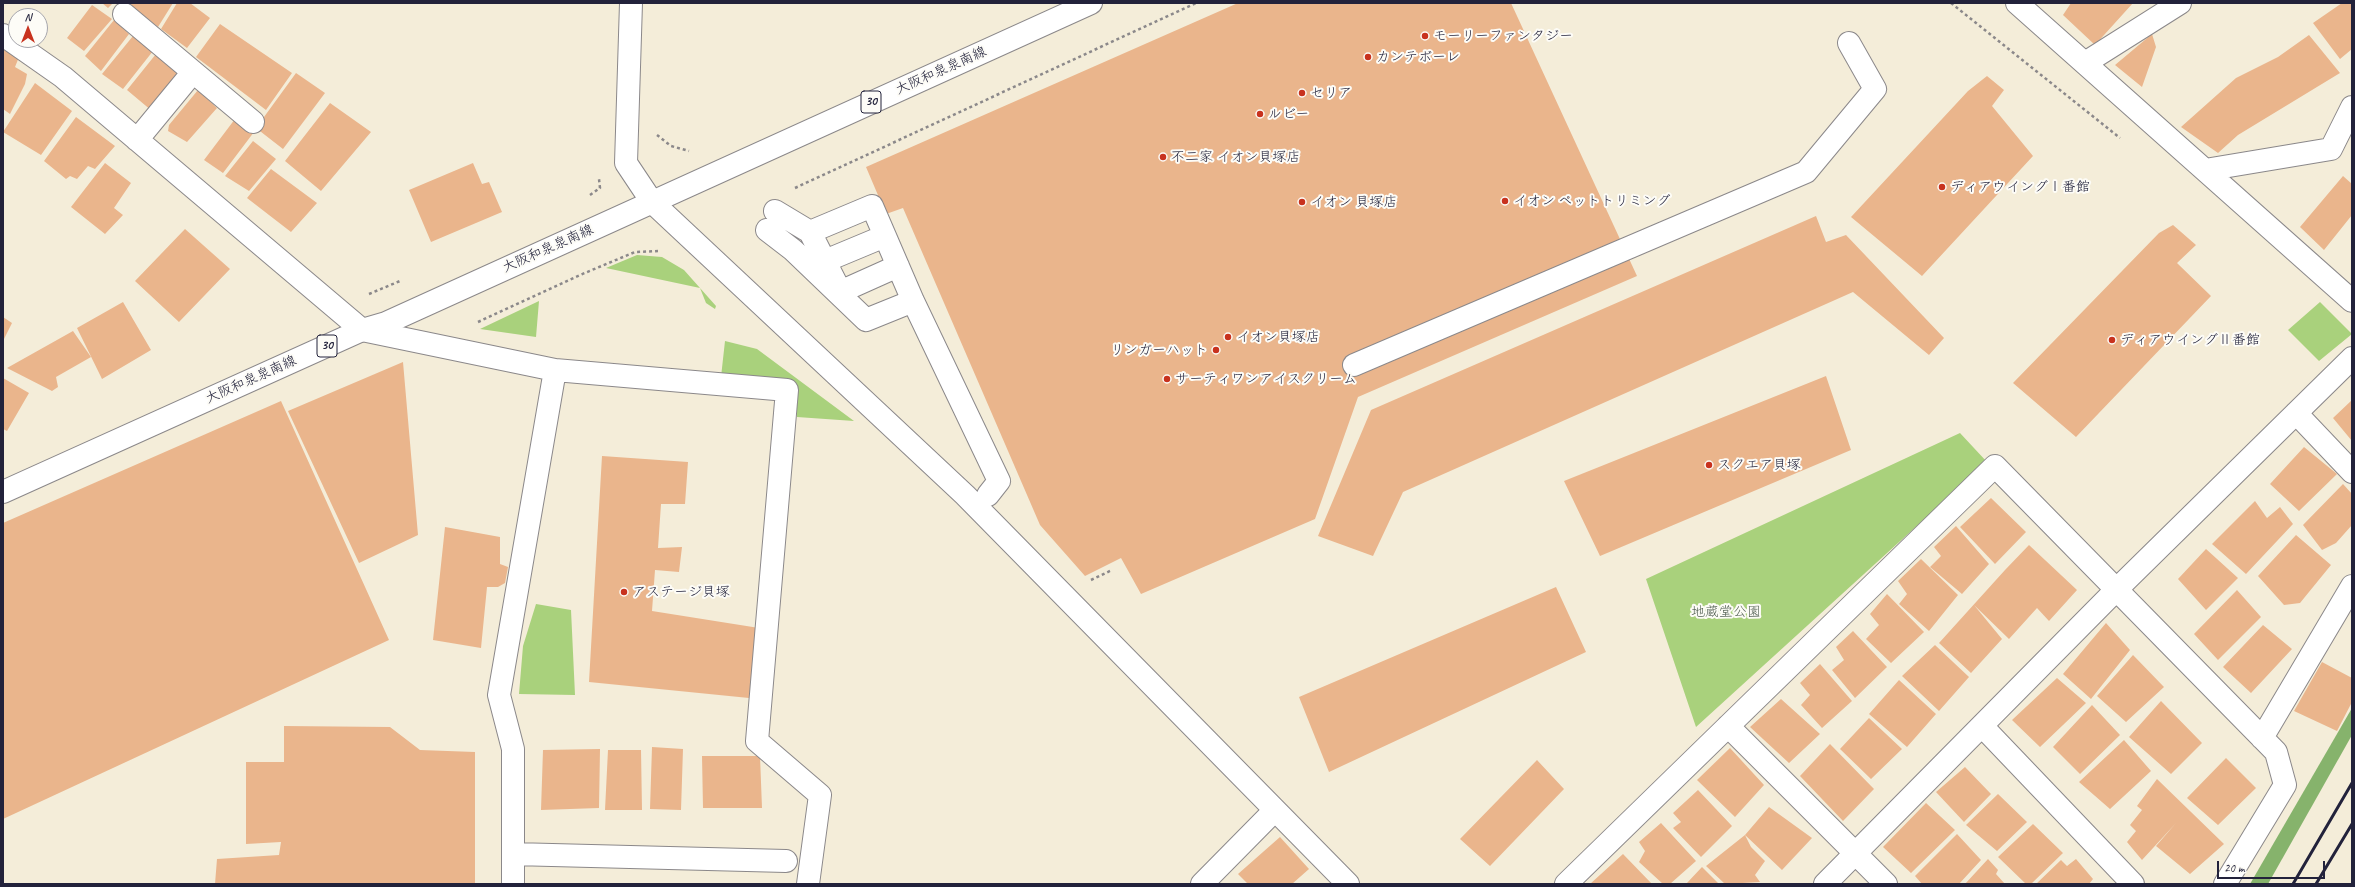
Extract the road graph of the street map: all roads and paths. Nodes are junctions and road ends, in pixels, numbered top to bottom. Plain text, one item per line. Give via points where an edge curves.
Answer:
1 (630, 3) edge
2 (1091, 3) edge
3 (1196, 3) edge
4 (2017, 3) edge
5 (2180, 3) edge
6 (124, 14) dead end
7 (3, 35) edge
8 (1849, 43) dead end
9 (2085, 63) junction
10 (193, 72) junction
11 (2352, 107) edge
12 (253, 122) dead end
13 (137, 140) junction
14 (2205, 170) junction
15 (793, 188) dead end
16 (652, 202) junction
17 (810, 232) junction
18 (885, 236) junction
19 (661, 252) dead end
20 (825, 261) junction
21 (898, 266) junction
22 (842, 296) junction
23 (913, 301) junction
24 (2352, 301) edge
25 (478, 323) dead end
26 (362, 330) junction
27 (2352, 358) edge
28 (1354, 366) dead end
29 (555, 370) junction
30 (2296, 413) junction
31 (2352, 472) edge
32 (3, 492) edge
33 (988, 495) dead end
34 (2352, 586) edge
35 (2117, 589) junction
36 (1728, 726) junction
37 (1982, 726) junction
38 (2262, 738) junction
39 (1275, 810) junction
40 (513, 854) junction
41 (1855, 854) junction
42 (786, 861) dead end
43 (513, 884) edge
44 (808, 884) edge
45 (1202, 884) edge
46 (1348, 884) edge
47 (1566, 884) edge
48 (1825, 884) edge
49 (1886, 884) edge
50 (2133, 884) edge
51 (2225, 884) edge

1 - 16 street via 626,162
2 - 16 street, 大阪和泉泉南線 / 30
3 - 15 path
4 - 9 street
5 - 9 street
6 - 10 street
7 - 13 street via 63,77
8 - 28 street via 1875,89 1806,172
9 - 14 street
10 - 12 street
10 - 13 street
11 - 14 street via 2330,149
13 - 26 street
14 - 24 street
16 - 26 street, 大阪和泉泉南線 / 30 via 386,323
16 - 39 street via 965,495
17 - 18 street via 872,206
17 - 20 street
17 - 22 street via 771,220 793,250
18 - 20 street
18 - 21 street
19 - 25 path via 635,252
20 - 22 street
21 - 22 street
21 - 23 street
22 - 23 street via 866,320
23 - 33 street via 999,481
26 - 29 street
26 - 32 street, 大阪和泉泉南線 / 30
27 - 30 street
29 - 40 street via 498,695 513,749
29 - 44 street via 787,390 757,741 820,795
30 - 31 street
30 - 35 street
34 - 38 street
35 - 36 street via 1995,466
35 - 37 street
35 - 38 street
36 - 41 street
36 - 47 street
37 - 41 street
37 - 50 street
38 - 51 street via 2276,752 2285,785
39 - 45 street
39 - 46 street
40 - 42 street
40 - 43 street
41 - 48 street
41 - 49 street

